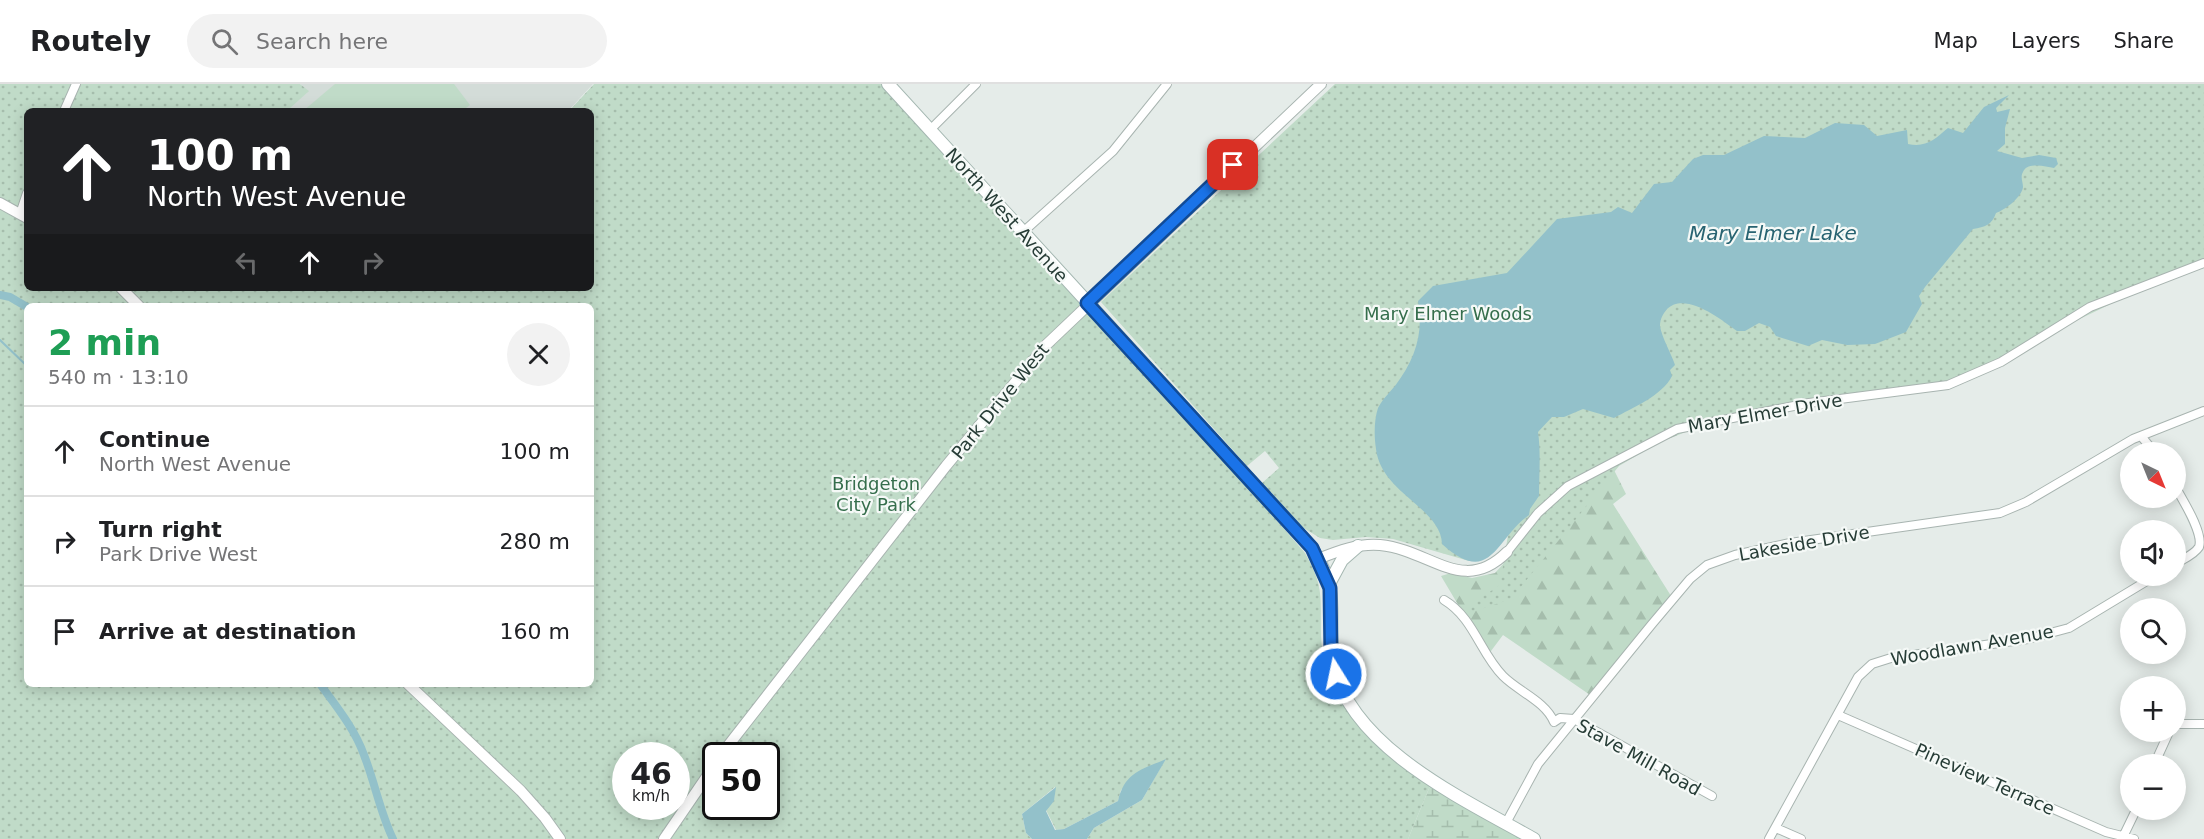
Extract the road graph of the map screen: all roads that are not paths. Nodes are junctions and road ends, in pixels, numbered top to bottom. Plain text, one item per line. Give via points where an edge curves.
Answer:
1 (76, 84) edge
2 (888, 84) edge
3 (976, 84) edge
4 (1167, 84) edge
5 (1321, 84) edge
6 (65, 108) edge
7 (930, 130) junction
8 (0, 203) edge
9 (23, 216) edge
10 (1023, 232) junction
11 (2204, 263) edge
12 (124, 291) edge
13 (136, 303) edge
14 (1087, 303) junction
15 (2204, 411) edge
16 (2141, 436) junction
17 (2146, 442) edge
18 (2186, 505) edge
19 (1358, 546) junction
20 (1507, 552) joint
21 (2186, 556) edge
22 (1318, 559) junction
23 (1329, 584) junction
24 (2139, 586) edge
25 (1444, 600) dead end
26 (411, 687) edge
27 (1838, 715) junction
28 (1574, 719) junction
29 (2186, 724) edge
30 (2204, 724) edge
31 (731, 742) edge
32 (702, 783) edge
33 (1712, 796) dead end
34 (2131, 820) edge
35 (1506, 823) junction
36 (1776, 828) junction
37 (2123, 838) edge
38 (560, 839) edge
39 (664, 839) edge
40 (1534, 839) edge
41 (1769, 839) edge
42 (1801, 839) edge
43 (2134, 839) edge

1 - 6 street
2 - 7 main road, North West Avenue
3 - 7 street
4 - 10 street via 1113,151
5 - 14 street, Park Drive West
7 - 10 main road, North West Avenue
8 - 9 street
10 - 14 main road, North West Avenue
11 - 20 street, Mary Elmer Drive via 2090,308 2001,362 1957,382 1809,403 1677,429 1568,486 1538,513
12 - 13 street
14 - 22 main road, North West Avenue via 1283,515
14 - 31 street, Park Drive West via 989,412
15 - 16 street, Lakeside Drive
16 - 17 street
16 - 28 street, Lakeside Drive via 2000,513 1790,543 1713,562 1690,579
18 - 21 street via 2201,539 2198,547
19 - 20 street, Mary Elmer Drive via 1402,549 1468,573 1489,568
19 - 22 street, Mary Elmer Drive
19 - 23 main road via 1342,560
22 - 23 main road, North West Avenue
23 - 35 main road via 1331,654 1340,686 1352,707 1398,756
24 - 27 street, Woodlawn Avenue via 2069,628 2052,633 1872,664 1858,677
25 - 28 street, Stave Mill Road via 1463,614 1508,681 1547,710 1554,722 1560,718
26 - 38 street via 521,791
27 - 36 street, Woodlawn Avenue
27 - 37 street, Pineview Terrace
28 - 33 street, Stave Mill Road
28 - 35 street, Lakeside Drive via 1538,764
29 - 30 street
32 - 39 street
34 - 37 street
35 - 40 main road
36 - 41 street, Woodlawn Avenue
36 - 42 street
37 - 43 street, Pineview Terrace

